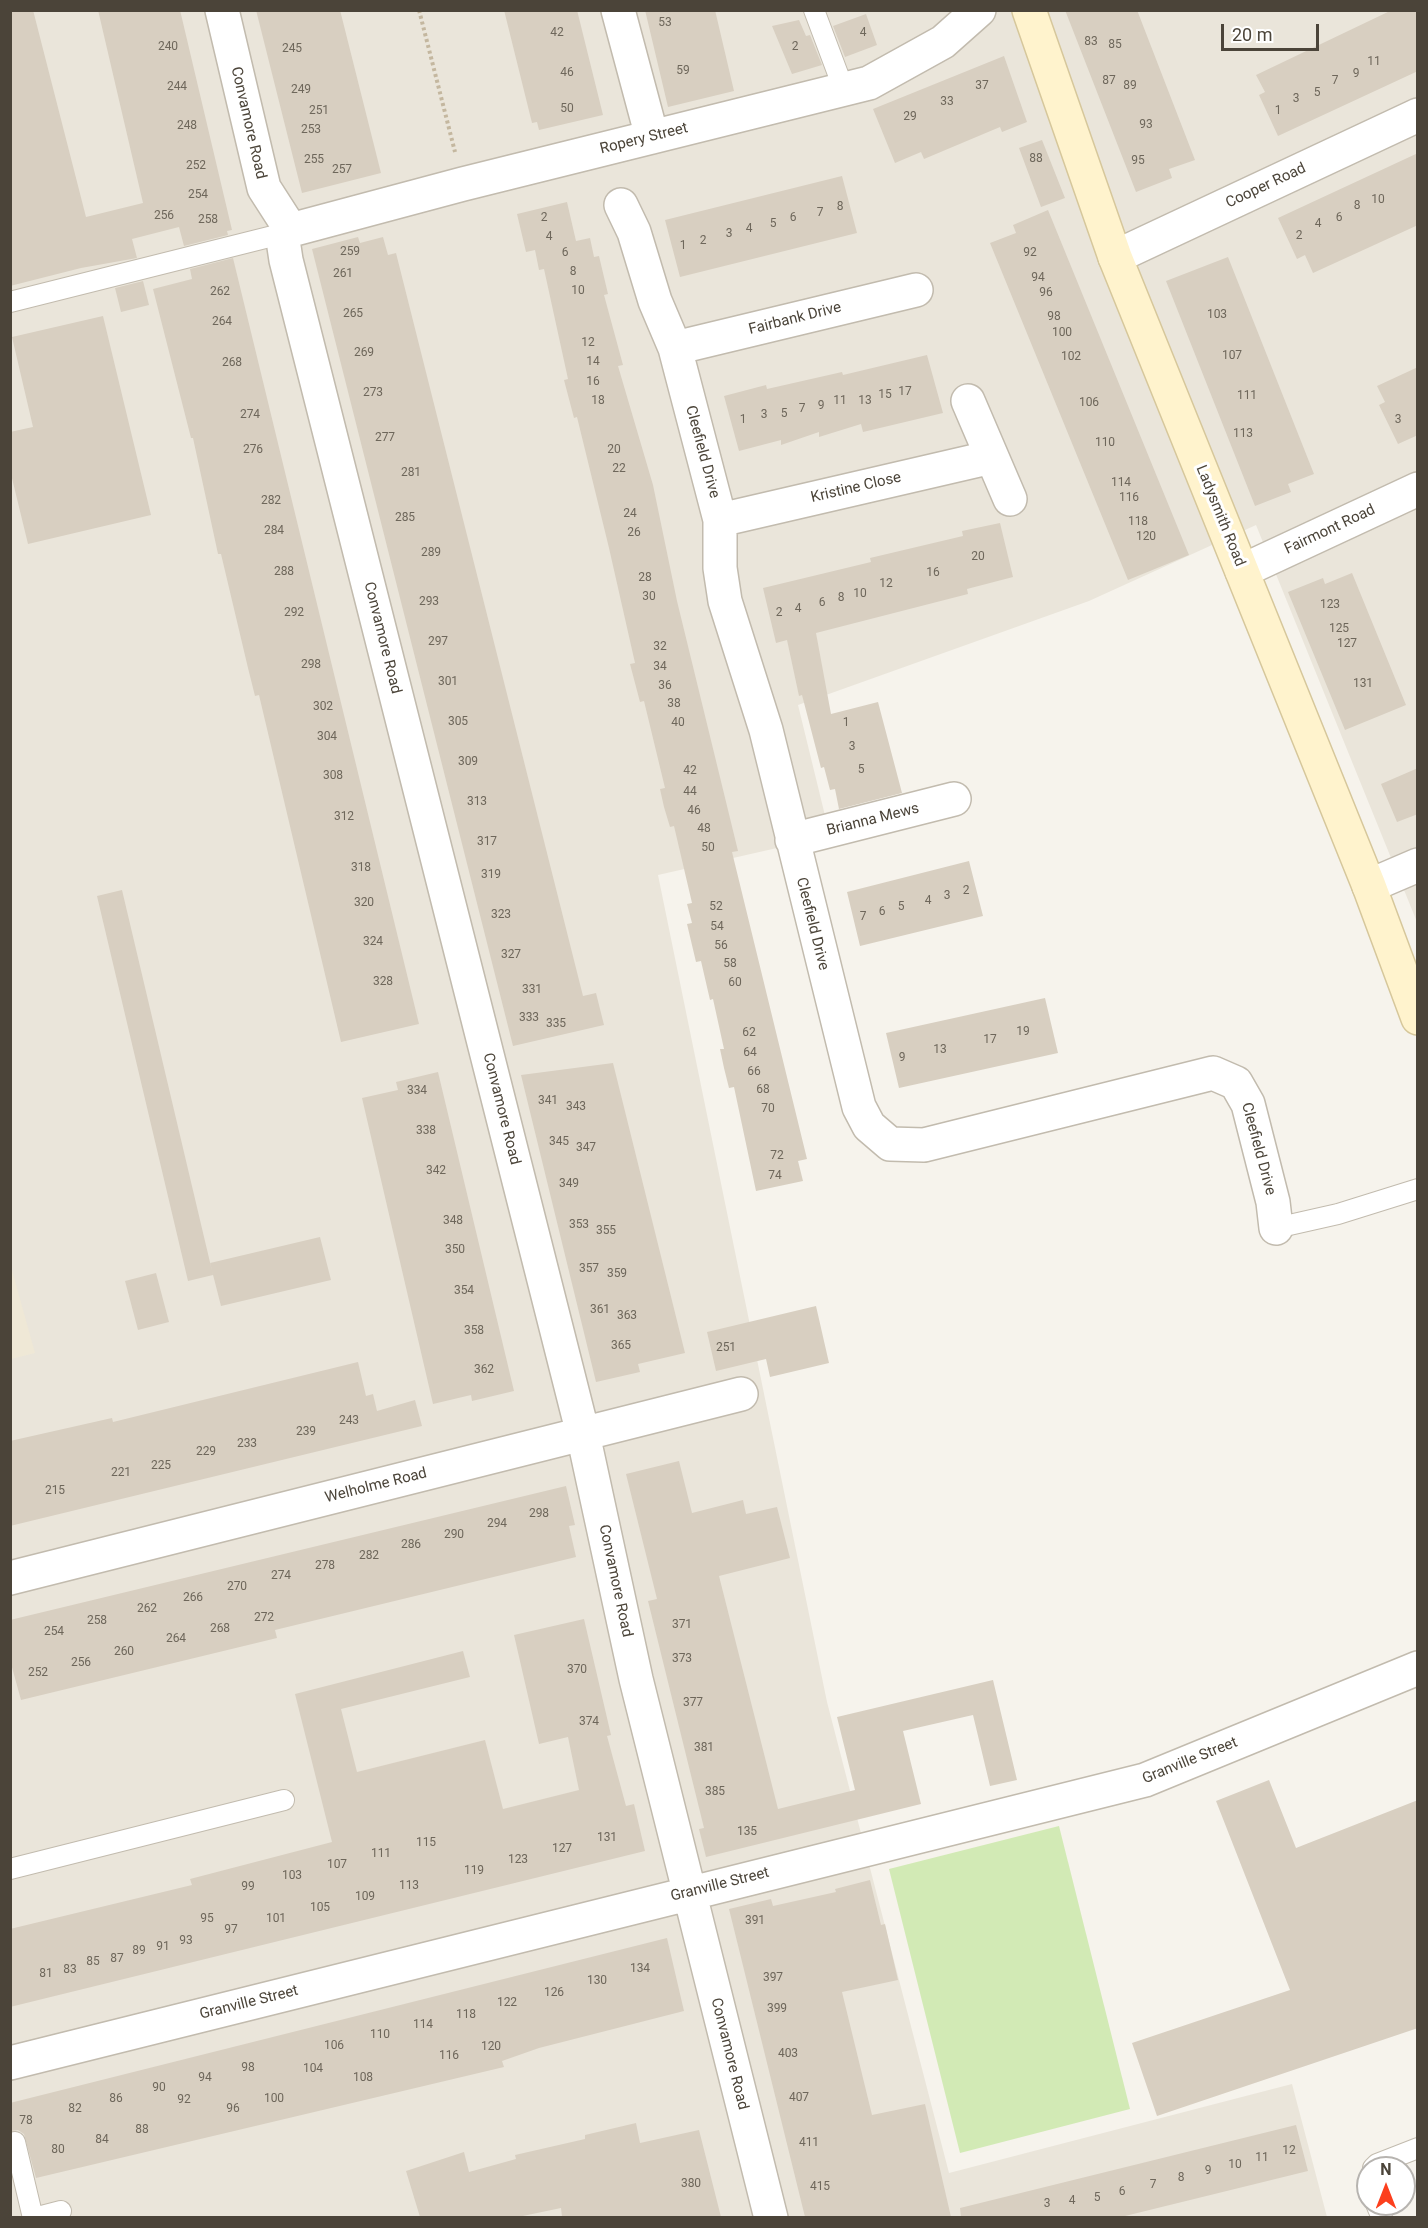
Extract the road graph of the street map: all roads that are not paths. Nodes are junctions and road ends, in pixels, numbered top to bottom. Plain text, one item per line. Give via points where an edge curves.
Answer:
1 (222, 10) edge
2 (618, 10) edge
3 (814, 10) edge
4 (979, 10) edge
5 (1029, 10) edge
6 (844, 90) junction
7 (1418, 115) edge
8 (652, 137) junction
9 (621, 205) dead end
10 (290, 231) junction
11 (1114, 257) junction
12 (916, 290) dead end
13 (10, 302) edge
14 (675, 348) junction
15 (968, 401) dead end
16 (992, 457) junction
17 (1418, 489) edge
18 (1010, 499) dead end
19 (720, 520) junction
20 (1242, 572) junction
21 (954, 799) dead end
22 (792, 840) junction
23 (1418, 865) edge
24 (1369, 886) junction
25 (1418, 1018) edge
26 (1418, 1189) edge
27 (1276, 1228) joint
28 (741, 1394) dead end
29 (583, 1434) junction
30 (10, 1578) edge
31 (1418, 1668) edge
32 (284, 1800) dead end
33 (10, 1869) edge
34 (688, 1893) junction
35 (10, 2063) edge
36 (15, 2142) dead end
37 (1418, 2148) edge
38 (1396, 2156) edge
39 (61, 2211) dead end
40 (34, 2217) edge
41 (771, 2217) edge

1 - 10 street, Convamore Road via 264,188
2 - 8 street
3 - 6 lane
4 - 6 street, Ropery Street via 943,42 869,83
5 - 11 street, Ladysmith Road
6 - 8 street, Ropery Street
7 - 11 street, Cooper Road
8 - 10 street, Ropery Street
9 - 14 street, Cleefield Drive
10 - 13 lane
10 - 29 street, Convamore Road via 284,240 286,260
11 - 20 street, Ladysmith Road
12 - 14 street, Fairbank Drive
14 - 19 street, Cleefield Drive
15 - 16 street
16 - 18 street
16 - 19 street, Kristine Close
17 - 20 street, Fairmont Road
19 - 22 street, Cleefield Drive via 725,601 758,702
20 - 24 street, Ladysmith Road
21 - 22 street, Brianna Mews
22 - 27 street, Cleefield Drive via 859,1107 869,1126 890,1144 924,1145 1213,1073 1236,1083 1248,1104
23 - 24 street
24 - 25 street, Ladysmith Road
26 - 27 lane
28 - 29 street, Welholme Road
29 - 30 street, Welholme Road
29 - 34 street, Convamore Road
31 - 34 street, Granville Street via 1145,1780
32 - 33 lane
34 - 35 street, Granville Street
34 - 41 street, Convamore Road
36 - 40 lane
37 - 38 lane
39 - 40 lane

